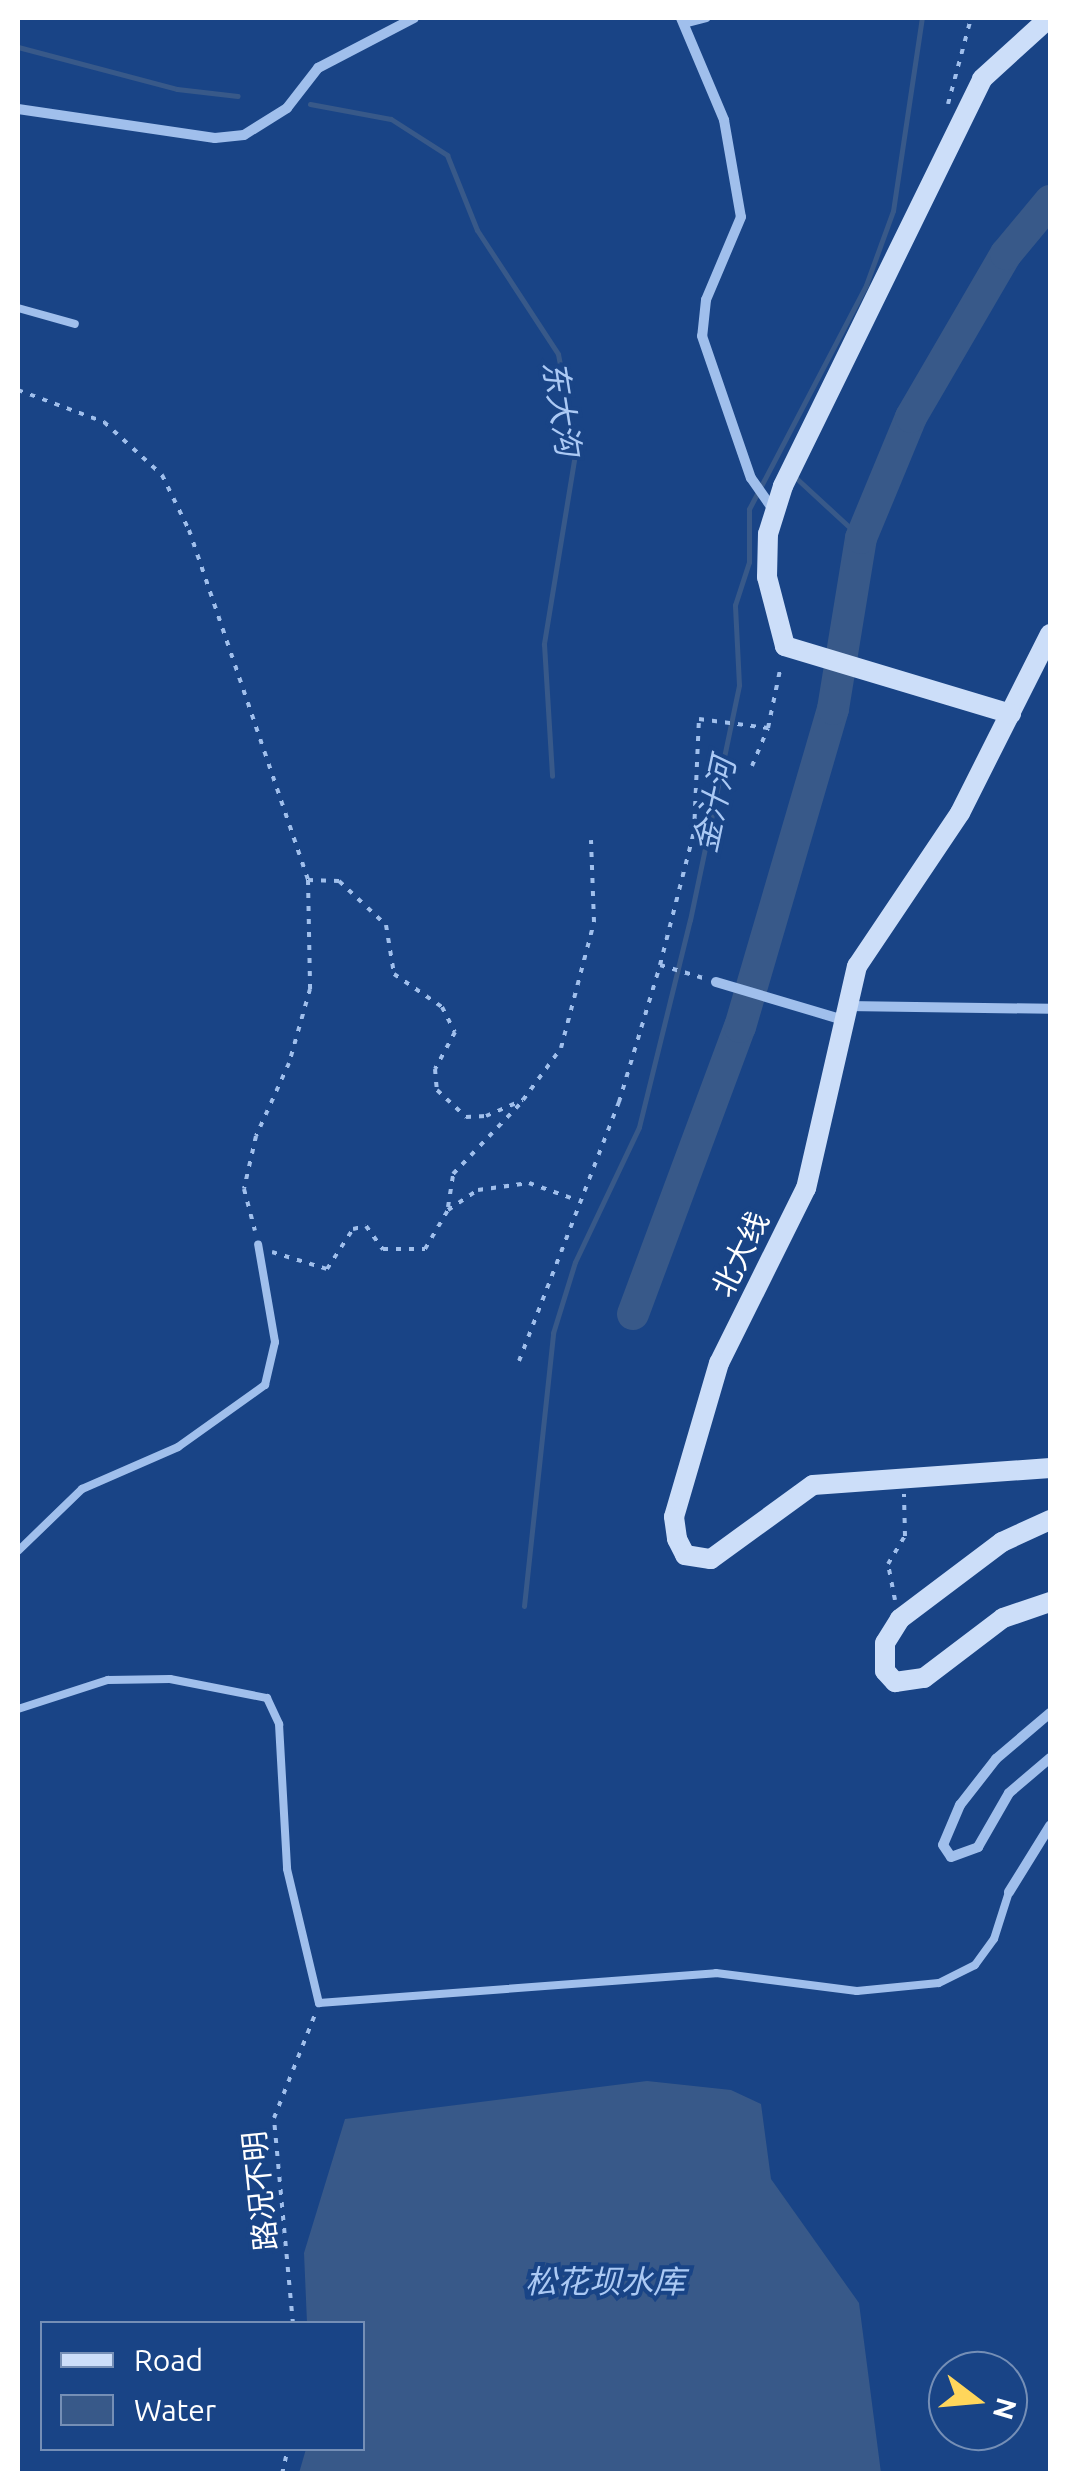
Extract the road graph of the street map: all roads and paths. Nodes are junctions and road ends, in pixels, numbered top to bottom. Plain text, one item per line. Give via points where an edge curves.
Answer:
1 (414, 18) edge
2 (706, 18) edge
3 (971, 18) edge
4 (1050, 18) edge
5 (682, 21) edge
6 (18, 109) edge
7 (948, 116) dead end
8 (18, 308) edge
9 (75, 324) dead end
10 (18, 390) edge
11 (774, 498) junction
12 (1050, 634) edge
13 (785, 646) junction
14 (1011, 714) junction
15 (768, 728) junction
16 (752, 766) dead end
17 (591, 840) dead end
18 (308, 880) junction
19 (660, 965) junction
20 (716, 982) joint
21 (1050, 1009) edge
22 (842, 1012) junction
23 (523, 1100) junction
24 (577, 1200) junction
25 (448, 1210) junction
26 (258, 1244) junction
27 (519, 1361) dead end
28 (1050, 1468) edge
29 (904, 1481) junction
30 (1050, 1520) edge
31 (18, 1551) edge
32 (1050, 1602) edge
33 (900, 1619) junction
34 (18, 1709) edge
35 (1050, 1713) edge
36 (1050, 1758) edge
37 (1050, 1826) edge
38 (1009, 1892) joint
39 (319, 2003) junction
40 (292, 2321) edge

1 - 6 street via 318,68 278,116 244,135 215,138
2 - 5 lane
3 - 7 path
4 - 11 street via 982,79 817,427
5 - 11 street via 724,120 741,217 706,300 702,336 751,478
8 - 9 lane
10 - 18 path via 104,422 162,475 189,530
11 - 13 street via 766,577
12 - 14 street, 北大线
13 - 14 street
13 - 15 path
14 - 22 street, 北大线 via 960,813 875,934
15 - 16 path
15 - 19 path via 698,719 694,832
17 - 23 path via 594,922 561,1048
18 - 23 path via 339,881 351,892 386,925 394,974 442,1006 455,1032 435,1069 448,1106 486,1116
18 - 26 path via 310,989 289,1063 256,1136 244,1189
19 - 20 path
19 - 24 path via 619,1102
20 - 22 street via 802,1008
21 - 22 street
22 - 29 street, 北大线 via 806,1188 719,1363 674,1517 677,1539 685,1555 711,1559 794,1492
23 - 25 path via 454,1174
24 - 25 path via 529,1183 478,1190
24 - 27 path
25 - 26 path via 425,1249 383,1249 366,1226 354,1229 327,1269
26 - 31 lane via 275,1342 265,1386 178,1447 82,1489
28 - 29 street, 北大线
29 - 33 path via 905,1536 888,1564
30 - 33 street via 1002,1542
32 - 33 street via 1003,1618 910,1683 885,1672 885,1643
34 - 39 lane via 108,1680 208,1683 268,1698 280,1724 286,1869
35 - 36 street via 996,1759 960,1805 943,1845 951,1857 978,1847 1009,1793
37 - 38 street
38 - 39 lane via 994,1939 975,1965 939,1983 857,1991 716,1973
39 - 40 path, 路况不明 via 274,2118

